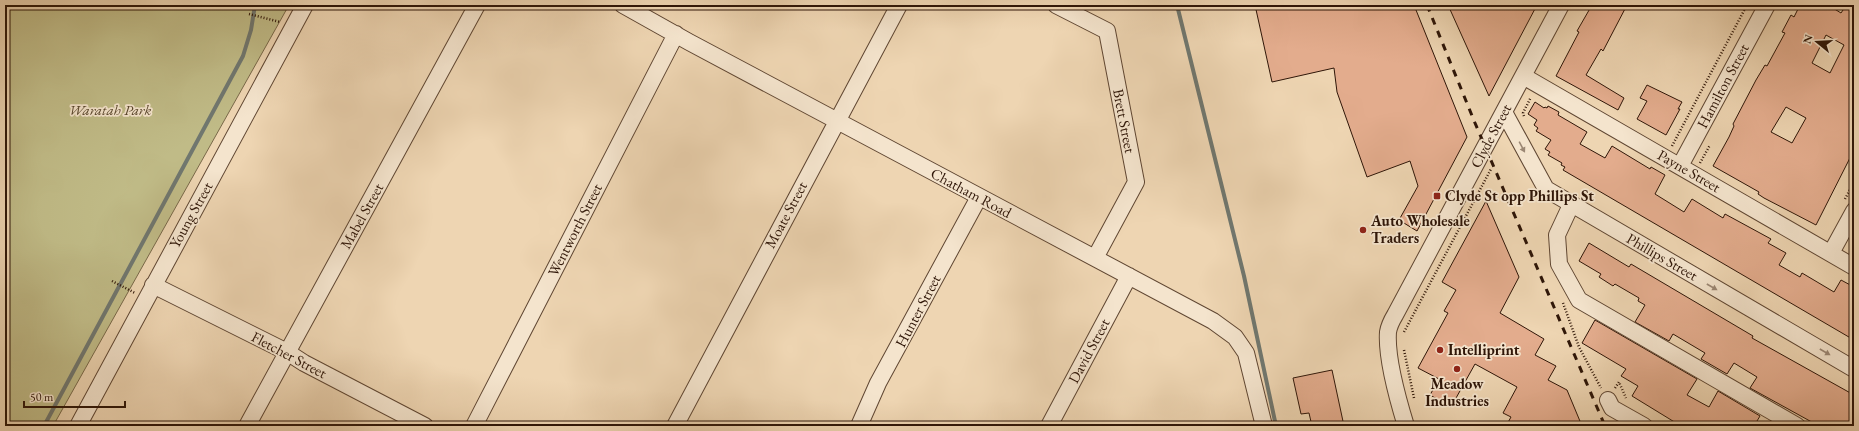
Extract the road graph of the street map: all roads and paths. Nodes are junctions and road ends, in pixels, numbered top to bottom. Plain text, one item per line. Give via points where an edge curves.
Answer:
1 (305, 5) edge
2 (477, 5) edge
3 (623, 5) edge
4 (899, 5) edge
5 (1056, 5) edge
6 (1561, 5) edge
7 (1747, 5) edge
8 (1767, 5) edge
9 (249, 14) dead end
10 (294, 26) junction
11 (676, 34) junction
12 (1523, 76) junction
13 (1534, 93) dead end
14 (1504, 112) junction
15 (837, 120) junction
16 (1526, 120) dead end
17 (1711, 143) dead end
18 (1671, 147) dead end
19 (1680, 166) junction
20 (1706, 167) dead end
21 (979, 197) junction
22 (1571, 204) junction
23 (1854, 211) edge
24 (1831, 253) junction
25 (1095, 258) junction
26 (1854, 266) edge
27 (1128, 276) junction
28 (112, 281) dead end
29 (153, 285) junction
30 (124, 287) dead end
31 (1562, 300) dead end
32 (287, 352) junction
33 (1854, 369) edge
34 (1608, 400) joint
35 (1399, 402) junction
36 (78, 426) edge
37 (247, 426) edge
38 (425, 426) edge
39 (474, 426) edge
40 (675, 426) edge
41 (859, 426) edge
42 (1048, 426) edge
43 (1264, 426) edge
44 (1396, 426) edge
45 (1406, 426) edge
46 (1644, 426) edge
47 (1797, 426) edge

1 - 10 street, Young Street
2 - 32 street, Mabel Street
3 - 11 street, Chatham Road
4 - 15 street, Moate Street
5 - 25 street, Brett Street via 1107,31 1136,182
6 - 12 street, Clyde Street
7 - 18 path
8 - 19 street, Hamilton Street
9 - 10 path
10 - 29 street, Young Street
11 - 15 street, Chatham Road
11 - 39 street, Wentworth Street
12 - 14 street, Clyde Street
12 - 19 street, Payne Street
13 - 16 path via 1523,113
14 -> 22 street, Phillips Street via 1546,189
14 - 35 street, Clyde Street via 1388,330 1388,348
15 - 21 street, Chatham Road
15 - 40 street, Moate Street
17 - 20 path via 1700,163
19 - 24 street, Payne Street
21 - 25 street, Chatham Road
21 - 41 street, Hunter Street via 878,383
22 -> 33 street, Phillips Street
22 - 47 street via 1557,235 1559,264 1579,300
23 - 24 street
24 - 26 street, Payne Street
25 - 27 street, Chatham Road
27 - 42 street, David Street
27 - 43 street, Chatham Road via 1213,321 1235,336 1246,353
28 - 30 path
29 - 32 street, Fletcher Street
29 - 36 street, Young Street
31 - 34 path via 1579,347
32 - 37 street, Mabel Street
32 - 38 street, Fletcher Street
34 - 46 street via 1612,408
35 - 44 street, Clyde Street
35 - 45 street, Clyde Street

